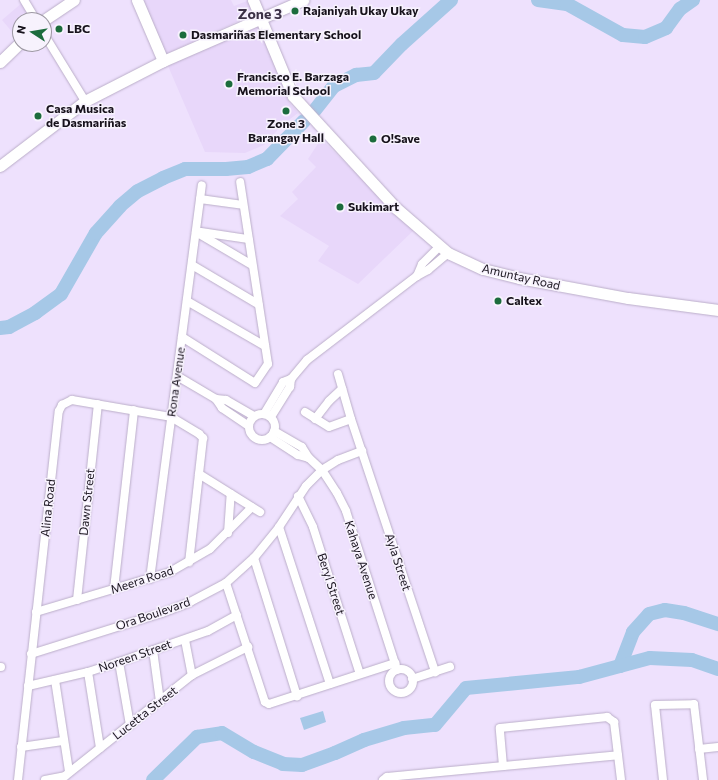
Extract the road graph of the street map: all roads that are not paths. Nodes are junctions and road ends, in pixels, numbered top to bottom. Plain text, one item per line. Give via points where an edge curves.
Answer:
1 (24, 0) edge
2 (74, 0) edge
3 (137, 0) edge
4 (253, 0) edge
5 (303, 0) edge
6 (31, 12) edge
7 (52, 15) edge
8 (260, 17) junction
9 (52, 47) edge
10 (12, 50) edge
11 (163, 61) junction
12 (0, 62) edge
13 (85, 101) junction
14 (0, 166) edge
15 (240, 182) dead end
16 (202, 185) dead end
17 (200, 199) junction
18 (243, 205) junction
19 (196, 232) junction
20 (248, 239) junction
21 (444, 250) junction
22 (192, 265) junction
23 (252, 265) junction
24 (187, 301) junction
25 (258, 304) junction
26 (718, 310) edge
27 (182, 337) junction
28 (265, 346) junction
29 (338, 374) dead end
30 (177, 376) junction
31 (342, 389) junction
32 (216, 399) junction
33 (98, 404) junction
34 (134, 410) junction
35 (305, 412) dead end
36 (254, 416) junction
37 (267, 416) junction
38 (172, 417) junction
39 (315, 418) junction
40 (351, 419) junction
41 (248, 426) junction
42 (272, 434) junction
43 (362, 452) junction
44 (322, 470) junction
45 (199, 474) junction
46 (231, 494) junction
47 (298, 496) junction
48 (252, 507) junction
49 (260, 512) dead end
50 (280, 527) junction
51 (228, 532) junction
52 (254, 558) junction
53 (190, 562) junction
54 (150, 579) junction
55 (226, 583) junction
56 (114, 589) junction
57 (77, 600) junction
58 (36, 612) junction
59 (237, 615) junction
60 (185, 640) junction
61 (248, 647) junction
62 (153, 650) junction
63 (31, 654) junction
64 (119, 662) junction
65 (396, 667) junction
66 (450, 667) dead end
67 (88, 672) junction
68 (435, 672) junction
69 (360, 674) junction
70 (192, 675) junction
71 (412, 679) junction
72 (55, 680) junction
73 (330, 684) junction
74 (28, 686) junction
75 (297, 696) junction
76 (160, 702) junction
77 (130, 725) junction
78 (63, 741) junction
79 (22, 747) junction
80 (718, 747) edge
81 (100, 748) junction
82 (700, 749) junction
83 (618, 755) junction
84 (503, 766) junction
85 (69, 772) junction
86 (18, 780) edge
87 (45, 780) edge
88 (383, 780) edge
89 (621, 780) edge
90 (663, 780) edge
91 (703, 780) edge

1 - 6 street
2 - 7 street
3 - 11 street
4 - 8 street, Amuntay Road
5 - 8 street
8 - 11 street
8 - 21 street, Amuntay Road via 292,96 399,212
9 - 13 street
10 - 12 street
11 - 13 street
13 - 14 street
15 - 18 street
16 - 17 street, Rona Avenue
17 - 18 street
17 - 19 street, Rona Avenue
18 - 20 street
19 - 20 street
19 - 22 street, Rona Avenue
19 - 23 street
20 - 23 street
21 - 26 street, Amuntay Road via 483,269 518,278 628,298
21 - 37 street via 428,270 307,360 291,379 283,382
22 - 24 street, Rona Avenue
22 - 25 street
23 - 25 street
24 - 27 street, Rona Avenue
24 - 28 street
25 - 28 street
27 - 28 street via 255,383 268,364
27 - 30 street, Rona Avenue
29 - 31 street, Ayla Street
30 - 32 street
30 - 38 street, Rona Avenue
31 - 39 street
31 - 40 street, Ayla Street
32 - 36 street via 226,400
32 - 41 street via 222,408
33 - 34 street
33 - 57 street, Dawn Street
33 - 58 street, Alina Road via 72,400 62,405 59,410
34 - 38 street
34 - 56 street
35 - 39 street
36 - 37 street
36 - 41 street
37 - 42 street via 275,424
38 - 45 street via 203,438
38 - 54 street, Rona Avenue
39 - 40 street via 329,427
40 - 43 street, Ayla Street
41 - 42 street via 251,434 258,439 262,440
42 - 44 street, Kahaya Avenue via 298,455 309,458
43 - 44 street, Ora Boulevard via 338,460
43 - 68 street, Ayla Street
44 - 47 street, Ora Boulevard
44 - 65 street, Kahaya Avenue via 346,511
45 - 46 street
45 - 53 street
46 - 48 street
46 - 51 street
47 - 50 street, Ora Boulevard
47 - 69 street, Beryl Street via 313,527
48 - 49 street
48 - 51 street, Meera Road
50 - 52 street, Ora Boulevard
50 - 73 street
51 - 53 street, Meera Road via 210,549
52 - 55 street, Ora Boulevard
52 - 75 street
53 - 54 street, Meera Road
54 - 56 street, Meera Road
55 - 59 street
55 - 63 street, Ora Boulevard via 162,613
56 - 57 street, Meera Road
57 - 58 street, Meera Road
58 - 63 street, Alina Road
59 - 60 street, Noreen Street
59 - 61 street
60 - 62 street, Noreen Street
60 - 70 street
61 - 70 street, Lucetta Street
61 - 75 street via 265,702 269,704
62 - 64 street, Noreen Street
62 - 76 street
63 - 74 street, Alina Road
64 - 67 street, Noreen Street
64 - 77 street
65 - 69 street
65 - 71 street via 405,670
65 - 71 street via 389,684 393,690 400,693 407,691
66 - 68 street
67 - 72 street, Noreen Street
67 - 81 street
68 - 71 street
69 - 73 street
70 - 76 street, Lucetta Street
72 - 74 street, Noreen Street
72 - 78 street
73 - 75 street
74 - 79 street, Alina Road
76 - 77 street, Lucetta Street
77 - 81 street, Lucetta Street
78 - 79 street
78 - 85 street
79 - 86 street, Alina Road
80 - 82 street
81 - 85 street, Lucetta Street
82 - 90 street via 694,704 655,705
82 - 91 street
83 - 84 street
83 - 84 street via 614,722 607,717 500,728
83 - 89 street
84 - 88 street via 387,777
85 - 87 street, Lucetta Street via 58,778

